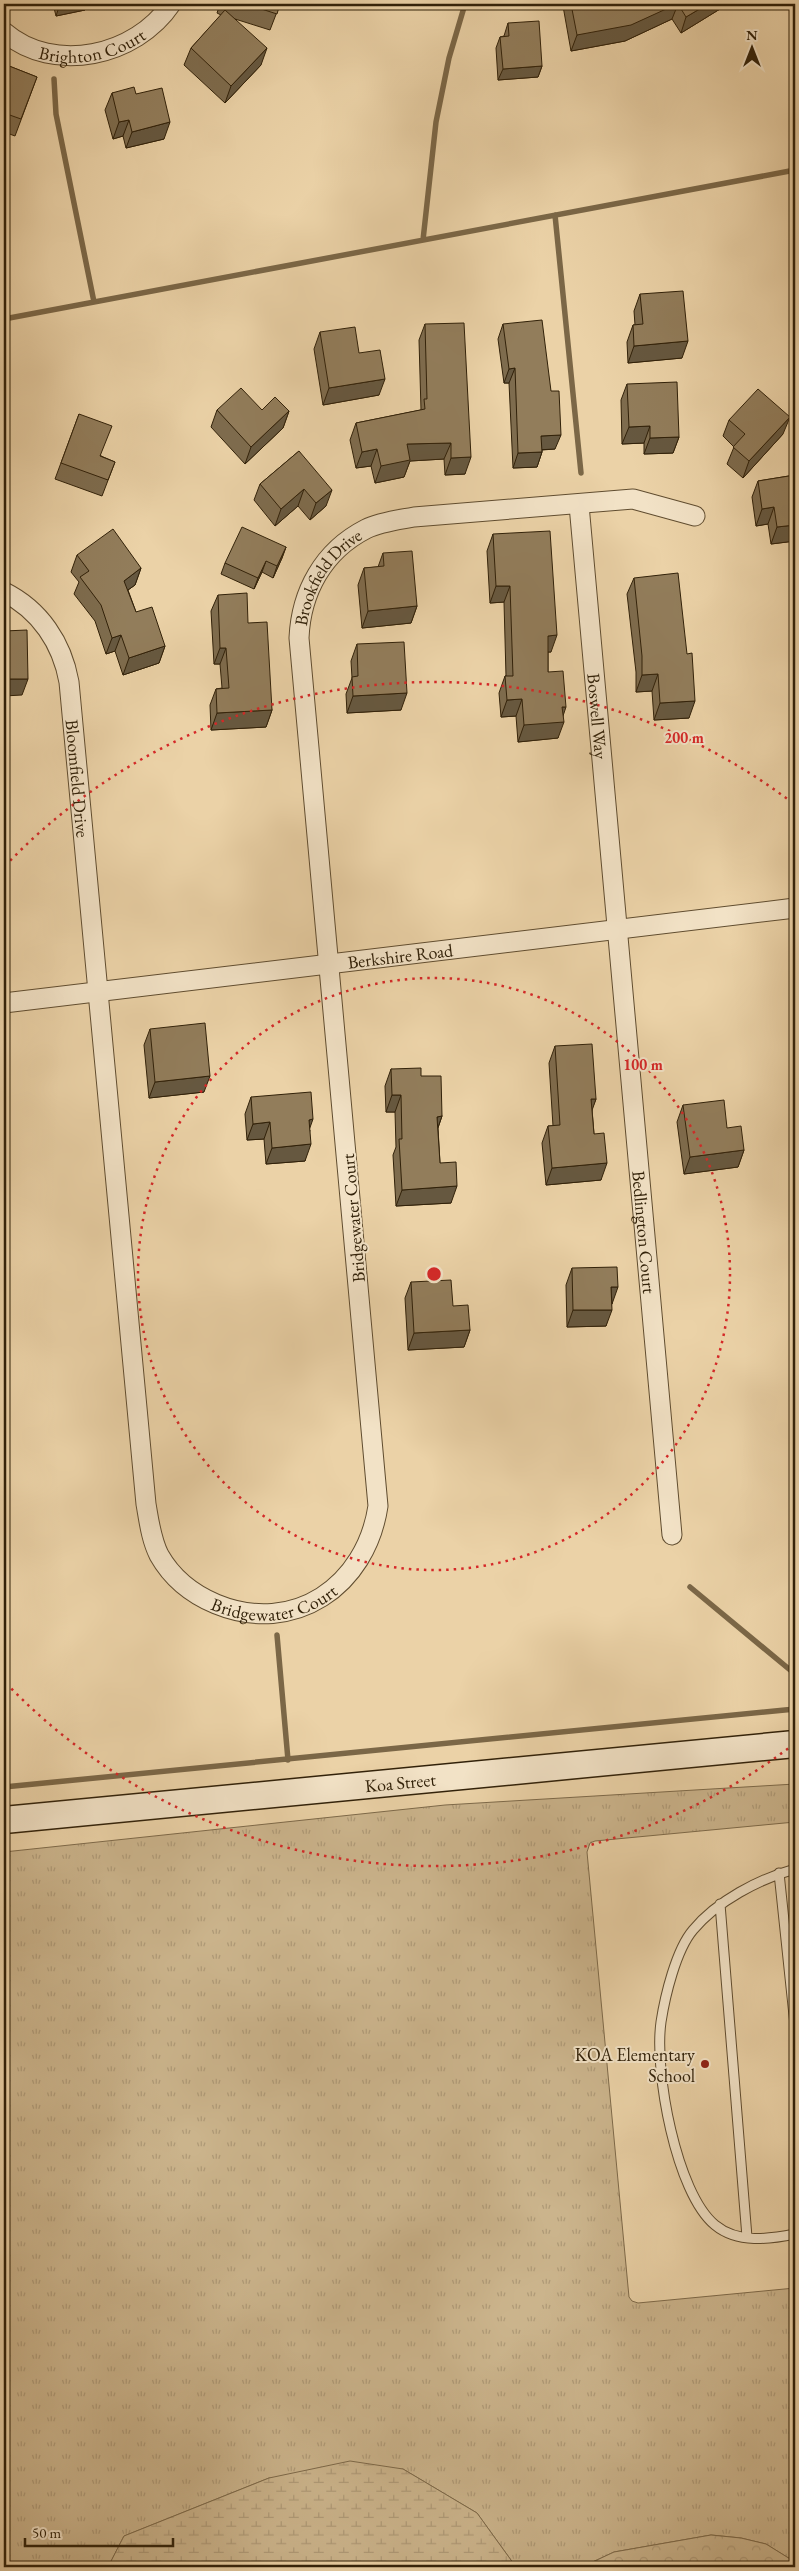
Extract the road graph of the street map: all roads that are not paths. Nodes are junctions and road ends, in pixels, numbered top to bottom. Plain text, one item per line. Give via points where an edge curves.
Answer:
1 (171, 4) edge
2 (4, 32) edge
3 (579, 504) junction
4 (695, 516) dead end
5 (4, 592) edge
6 (795, 908) edge
7 (618, 928) junction
8 (330, 964) junction
9 (98, 992) junction
10 (4, 1003) edge
11 (672, 1535) dead end
12 (795, 1744) edge
13 (4, 1820) edge
14 (795, 1869) edge
15 (779, 1873) junction
16 (720, 1904) junction
17 (795, 2025) edge
18 (795, 2234) edge
19 (747, 2237) junction

1 - 2 street, Brighton Court via 146,31 108,52 52,54 28,47
3 - 4 street, Brookfield Drive via 633,499
3 - 7 street, Boswell Way
3 - 8 street, Brookfield Drive via 424,516 367,528 336,550 311,583 300,620 299,638
5 - 9 street, Bloomfield Drive via 27,606 43,622 56,642 66,668
6 - 7 street, Berkshire Road
7 - 8 street, Berkshire Road
7 - 11 street, Bedlington Court
8 - 9 street, Berkshire Road
8 - 9 street, Bridgewater Court via 378,1506 369,1543 343,1581 327,1594 282,1613 238,1611 206,1600 184,1586 170,1571 151,1534
9 - 10 street, Berkshire Road
12 - 13 main road, Koa Street
14 - 15 lane
15 - 16 lane
15 - 17 lane
16 - 19 lane
16 - 19 lane via 692,1931 671,1980 661,2024 663,2085 676,2154 700,2208 716,2226
18 - 19 lane via 764,2240

